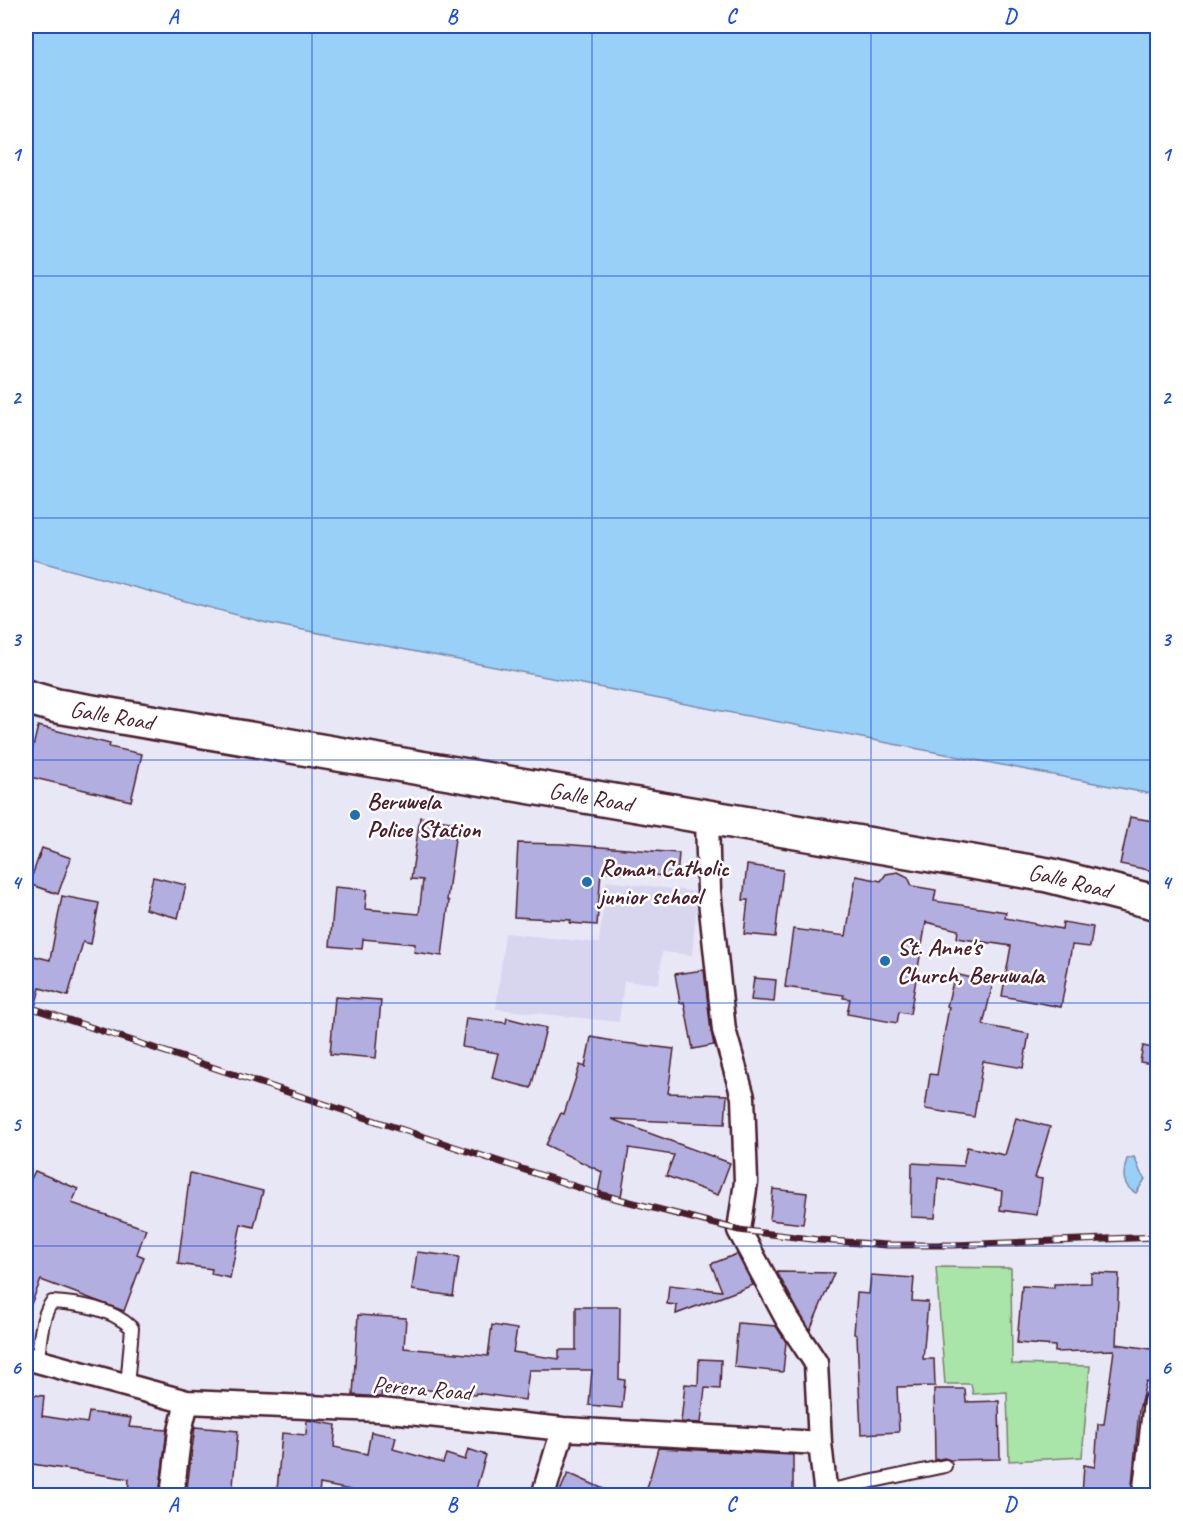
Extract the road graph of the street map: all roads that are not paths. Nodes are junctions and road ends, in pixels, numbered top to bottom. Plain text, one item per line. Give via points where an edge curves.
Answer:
1 (26, 697) edge
2 (707, 818) junction
3 (1158, 903) edge
4 (32, 1360) edge
5 (127, 1387) junction
6 (187, 1402) junction
7 (1155, 1402) dead end
8 (563, 1429) junction
9 (820, 1443) junction
10 (945, 1466) dead end
11 (826, 1493) edge
12 (172, 1496) edge
13 (543, 1496) edge
14 (1144, 1496) edge

1 - 2 highway, Galle Road via 57,706
2 - 3 highway, Galle Road via 1048,875
2 - 9 street via 709,891 724,1030 743,1097 746,1182 739,1230 816,1363
4 - 5 street, Perera Road
4 - 5 lane via 52,1302 86,1304 124,1320 132,1328
5 - 6 street, Perera Road
6 - 8 street, Perera Road via 381,1410
6 - 12 street
7 - 14 street
8 - 9 street, Perera Road
8 - 13 street
9 - 11 street
10 - 11 lane

